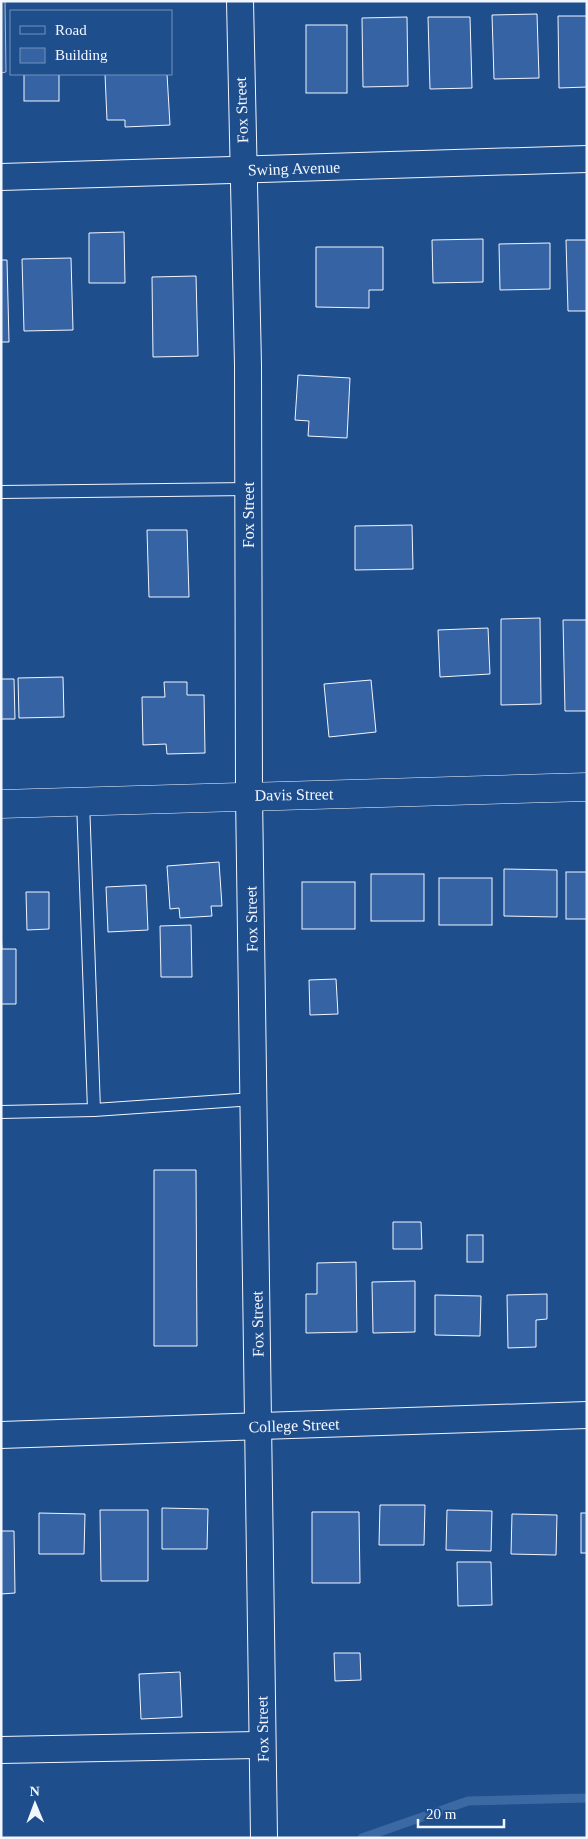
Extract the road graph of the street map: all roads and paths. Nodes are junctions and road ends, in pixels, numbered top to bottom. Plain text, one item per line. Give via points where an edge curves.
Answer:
1 (240, 1) edge
2 (587, 159) edge
3 (243, 170) junction
4 (1, 177) edge
5 (248, 489) junction
6 (1, 492) edge
7 (587, 787) edge
8 (249, 795) junction
9 (83, 801) junction
10 (1, 804) edge
11 (254, 1099) junction
12 (94, 1110) junction
13 (1, 1112) edge
14 (587, 1415) edge
15 (258, 1426) junction
16 (1, 1435) edge
17 (262, 1745) junction
18 (1, 1750) edge
19 (264, 1838) edge

1 - 3 street, Fox Street
2 - 3 street, Swing Avenue
3 - 4 street, Swing Avenue
3 - 5 street, Fox Street
5 - 6 lane
5 - 8 street, Fox Street
7 - 8 street, Davis Street
8 - 9 street, Davis Street
8 - 11 street, Fox Street
9 - 10 street, Davis Street
9 - 12 lane
11 - 12 lane
11 - 15 street, Fox Street
12 - 13 lane
14 - 15 street, College Street
15 - 16 street, College Street
15 - 17 street, Fox Street
17 - 18 street
17 - 19 street, Fox Street

